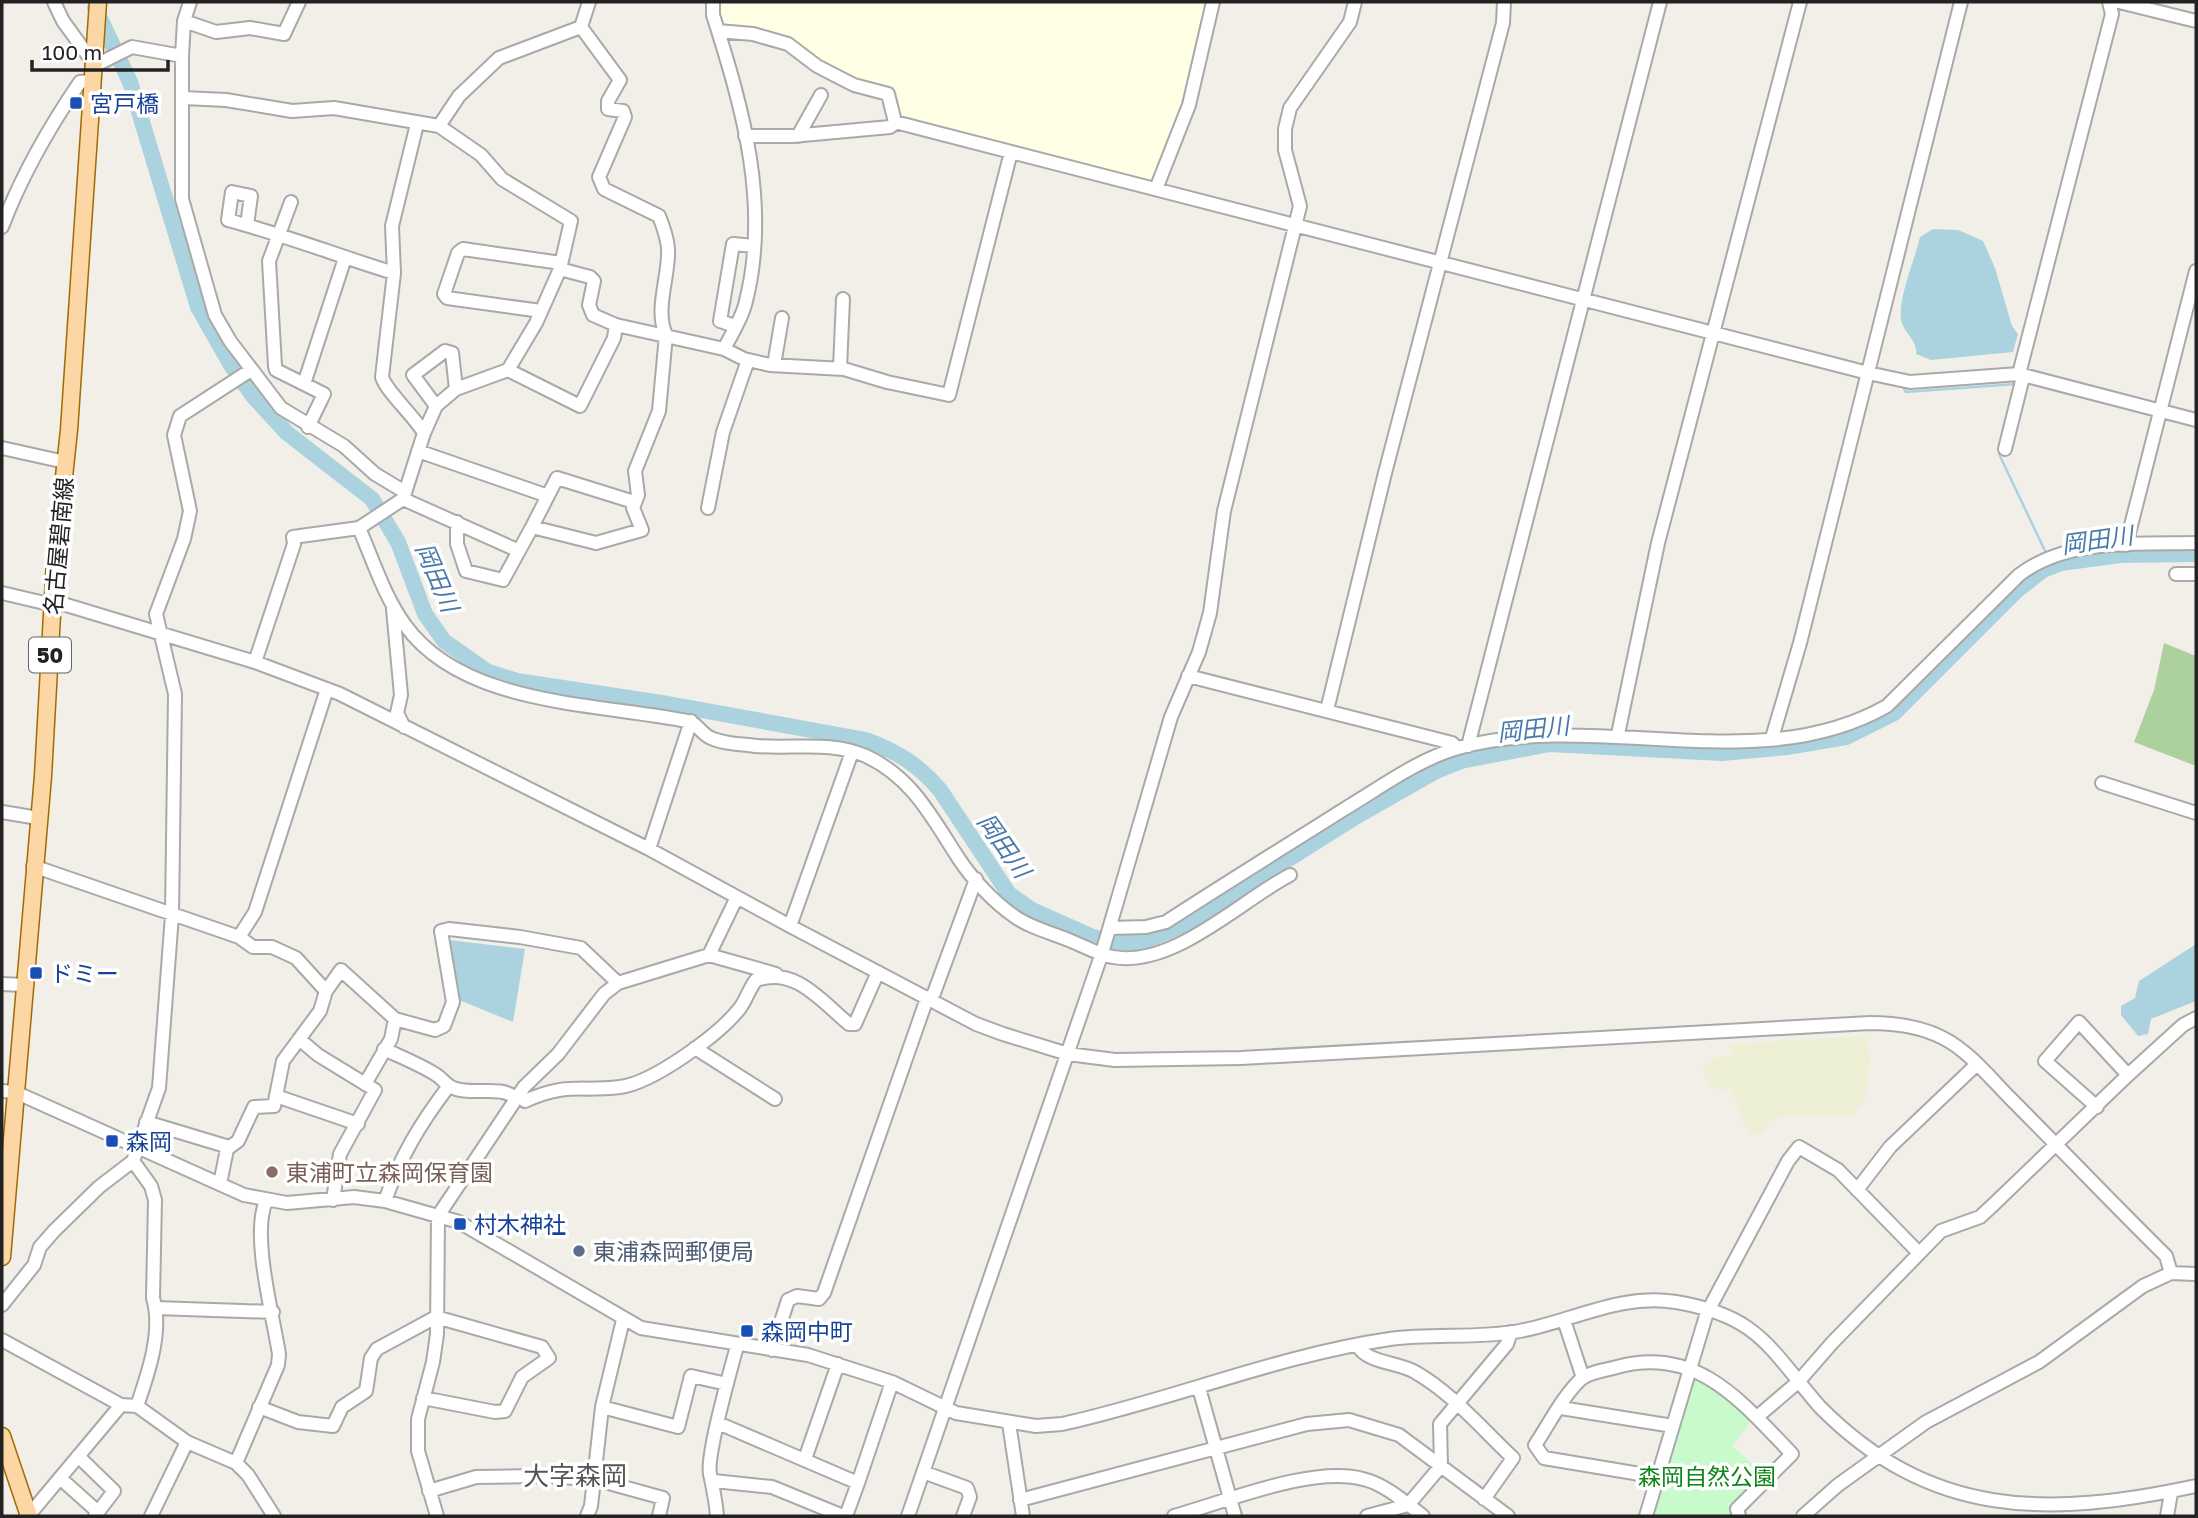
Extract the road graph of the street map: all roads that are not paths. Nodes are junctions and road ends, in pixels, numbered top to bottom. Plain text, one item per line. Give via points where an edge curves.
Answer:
1 (54, 2) edge
2 (98, 2) edge
3 (190, 2) edge
4 (299, 2) edge
5 (589, 2) edge
6 (713, 2) edge
7 (1213, 2) edge
8 (1355, 2) edge
9 (1504, 2) edge
10 (1660, 2) edge
11 (1800, 2) edge
12 (1961, 2) edge
13 (2109, 2) edge
14 (2119, 2) edge
15 (184, 21) junction
16 (2196, 21) edge
17 (581, 27) junction
18 (718, 31) junction
19 (182, 56) junction
20 (92, 65) junction
21 (821, 95) dead end
22 (183, 98) junction
23 (417, 124) junction
24 (894, 124) dead end
25 (439, 126) junction
26 (745, 136) junction
27 (798, 136) junction
28 (1011, 152) junction
29 (1157, 189) junction
30 (291, 202) dead end
31 (1297, 224) junction
32 (247, 225) dead end
33 (2, 227) edge
34 (279, 233) junction
35 (754, 246) junction
36 (345, 258) junction
37 (1442, 262) junction
38 (561, 266) junction
39 (2196, 271) edge
40 (394, 273) junction
41 (1585, 298) junction
42 (843, 299) dead end
43 (541, 311) junction
44 (782, 318) dead end
45 (616, 325) junction
46 (735, 326) junction
47 (1714, 333) junction
48 (666, 335) junction
49 (724, 349) junction
50 (748, 360) junction
51 (774, 365) junction
52 (840, 368) junction
53 (251, 370) junction
54 (508, 370) junction
55 (1868, 373) junction
56 (2021, 375) junction
57 (304, 384) junction
58 (456, 389) junction
59 (436, 406) junction
60 (2160, 411) junction
61 (2196, 420) edge
62 (308, 426) junction
63 (424, 433) junction
64 (2, 449) edge
65 (2005, 449) dead end
66 (418, 451) junction
67 (65, 462) junction
68 (548, 496) junction
69 (401, 498) junction
70 (634, 502) junction
71 (708, 508) dead end
72 (457, 522) junction
73 (531, 527) junction
74 (359, 528) junction
75 (2196, 543) edge
76 (2126, 545) junction
77 (517, 550) junction
78 (2176, 574) dead end
79 (2196, 574) edge
80 (2, 593) edge
81 (53, 603) junction
82 (392, 606) junction
83 (160, 634) junction
84 (255, 662) junction
85 (1188, 676) junction
86 (327, 689) junction
87 (1327, 710) junction
88 (691, 721) junction
89 (404, 727) junction
90 (1618, 734) junction
91 (1772, 738) junction
92 (1463, 747) junction
93 (852, 752) junction
94 (2102, 783) dead end
95 (2, 812) edge
96 (2196, 813) edge
97 (38, 818) junction
98 (649, 849) junction
99 (33, 866) junction
100 (1290, 876) dead end
101 (976, 879) junction
102 (737, 897) junction
103 (172, 915) junction
104 (790, 926) junction
105 (1110, 928) junction
106 (239, 937) junction
107 (1102, 953) junction
108 (709, 955) junction
109 (878, 972) junction
110 (778, 974) junction
111 (618, 982) junction
112 (2, 984) edge
113 (23, 985) junction
114 (326, 991) junction
115 (930, 998) junction
116 (2196, 1018) edge
117 (395, 1019) junction
118 (299, 1039) junction
119 (695, 1048) junction
120 (384, 1049) junction
121 (1068, 1054) junction
122 (1976, 1065) junction
123 (2128, 1075) junction
124 (365, 1084) junction
125 (448, 1087) junction
126 (9, 1091) edge
127 (276, 1096) junction
128 (521, 1099) junction
129 (775, 1099) dead end
130 (2097, 1107) junction
131 (146, 1122) junction
132 (358, 1124) junction
133 (2057, 1144) junction
134 (229, 1147) junction
135 (134, 1155) junction
136 (219, 1184) junction
137 (1857, 1190) junction
138 (333, 1200) junction
139 (266, 1201) junction
140 (385, 1201) junction
141 (438, 1216) junction
142 (1918, 1252) junction
143 (2, 1257) edge
144 (2171, 1273) junction
145 (2196, 1274) edge
146 (2, 1305) edge
147 (156, 1308) junction
148 (1708, 1309) junction
149 (273, 1312) junction
150 (436, 1317) junction
151 (623, 1320) junction
152 (1564, 1320) junction
153 (1511, 1332) junction
154 (2, 1340) edge
155 (737, 1346) junction
156 (1358, 1346) junction
157 (772, 1350) junction
158 (838, 1364) junction
159 (1691, 1370) junction
160 (1583, 1378) junction
161 (892, 1382) junction
162 (1798, 1382) junction
163 (727, 1384) junction
164 (1199, 1388) junction
165 (423, 1398) junction
166 (1457, 1404) junction
167 (121, 1405) junction
168 (137, 1406) junction
169 (259, 1407) junction
170 (602, 1407) junction
171 (1561, 1408) junction
172 (946, 1409) junction
173 (1757, 1417) junction
174 (718, 1423) junction
175 (1009, 1423) junction
176 (1673, 1426) junction
177 (187, 1442) junction
178 (3, 1446) edge
179 (1215, 1449) junction
180 (78, 1456) junction
181 (805, 1459) junction
182 (1872, 1459) junction
183 (236, 1463) junction
184 (1441, 1466) junction
185 (923, 1472) junction
186 (1658, 1477) junction
187 (60, 1478) junction
188 (594, 1479) junction
189 (714, 1481) junction
190 (858, 1483) junction
191 (2196, 1486) edge
192 (429, 1491) junction
193 (2171, 1493) junction
194 (1484, 1499) junction
195 (1020, 1500) junction
196 (1231, 1500) junction
197 (1408, 1505) junction
198 (2115, 1511) edge
199 (97, 1514) edge
200 (269, 1514) edge
201 (27, 1515) edge
202 (151, 1516) edge
203 (437, 1516) edge
204 (587, 1516) edge
205 (659, 1516) edge
206 (717, 1516) edge
207 (845, 1516) edge
208 (908, 1516) edge
209 (963, 1516) edge
210 (1023, 1516) edge
211 (1174, 1516) edge
212 (1235, 1516) edge
213 (1367, 1516) edge
214 (1423, 1516) edge
215 (1508, 1516) edge
216 (1646, 1516) edge
217 (1739, 1516) edge
218 (1803, 1516) edge
219 (2167, 1516) edge

1 - 20 street
2 - 20 main road, 名古屋碧南線 / 50
3 - 15 street
4 - 15 street via 284,34 250,28 216,32
5 - 17 street
6 - 18 street
7 - 29 street via 1189,105
8 - 31 street via 1350,22 1290,108 1285,149 1300,206
9 - 37 street via 1503,23
10 - 41 street
11 - 47 street
12 - 55 street
13 - 56 street via 2112,14
14 - 16 street
15 - 19 street
17 - 25 street via 499,58 459,96
17 - 48 street via 620,80 608,109 623,111 625,117 598,177 600,183 659,216 664,228 668,249 663,292
18 - 26 street
18 - 28 street via 788,44 854,85 883,91 888,94 895,122
19 - 20 street via 132,47
19 - 22 street
20 - 33 street via 43,137 19,181
20 - 67 main road, 名古屋碧南線 / 50
21 - 27 street
22 - 23 street via 292,111 334,108
22 - 53 street via 182,199 215,315
23 - 25 street
23 - 40 street via 392,226
24 - 27 street
25 - 38 street via 481,155 502,179 571,221
26 - 27 street
26 - 35 street via 755,181
28 - 29 street
28 - 52 street via 949,395
29 - 31 street
30 - 34 street
31 - 37 street
31 - 85 street via 1224,511 1210,613
32 - 34 street
34 - 36 street
34 - 57 street via 269,261 276,370
35 - 46 street via 744,307
35 - 46 street via 733,244 720,321
36 - 40 street
36 - 57 street
37 - 41 street
37 - 87 street
38 - 43 street
38 - 43 street via 463,249 458,253 444,295 447,298
38 - 45 street via 594,281 589,306 593,315
39 - 60 street
40 - 63 street via 382,377
41 - 47 street
41 - 92 street
42 - 52 street
43 - 54 street
44 - 51 street
45 - 48 street
45 - 54 street via 580,406
46 - 49 street
47 - 55 street
47 - 90 street via 1658,543
48 - 49 street
48 - 70 street via 659,411 635,471 638,495
49 - 50 street
50 - 51 street
50 - 71 street via 723,432
51 - 52 street
53 - 62 street via 281,408
53 - 83 street via 180,416 174,435 190,511 156,614
54 - 58 street
55 - 56 street via 1910,382
55 - 91 street
56 - 60 street
56 - 65 street
57 - 62 street via 324,394
58 - 59 street
58 - 59 street via 452,353 445,351 413,375
59 - 63 street
60 - 61 street
60 - 76 street
62 - 69 street via 344,446
63 - 66 street
64 - 67 street
66 - 68 street
66 - 69 street
67 - 81 main road, 名古屋碧南線 / 50
68 - 70 street via 557,478
68 - 73 street
69 - 72 street
69 - 74 street
70 - 73 street via 642,530 596,543
72 - 77 street
72 - 77 street via 457,544 466,571 503,580
73 - 77 street
74 - 82 street
74 - 84 street via 293,537
75 - 76 street
76 - 91 street via 2062,553 2032,565 1887,706 1863,720 1807,735
78 - 79 street
80 - 81 street
81 - 83 street
81 - 97 main road, 名古屋碧南線 / 50
82 - 88 street via 420,643 484,683 548,699
82 - 89 street via 401,695 397,713
83 - 84 street
83 - 103 street via 175,694
84 - 86 street
85 - 87 street
85 - 105 street via 1171,717
86 - 89 street
86 - 106 street via 255,912
87 - 92 street
88 - 93 street via 709,737 724,741
88 - 98 street
89 - 98 street
90 - 91 street via 1721,742
90 - 92 street via 1549,734
92 - 105 street via 1375,790 1166,922
93 - 101 street via 875,761 909,785
93 - 104 street
94 - 96 street
95 - 97 street
97 - 99 main road, 名古屋碧南線 / 50
98 - 102 street
99 - 103 street
99 - 113 main road, 名古屋碧南線 / 50
100 - 107 street via 1173,946 1133,957
101 - 107 street via 1014,917
101 - 115 street
102 - 104 street
102 - 108 street
103 - 106 street
103 - 131 street via 162,1070
104 - 109 street
105 - 107 street
106 - 114 street via 253,947 272,947 296,958
107 - 121 street
108 - 110 street
108 - 111 street
109 - 110 street via 858,1021 852,1024 801,983
109 - 115 street
110 - 119 street via 756,980 740,1009
111 - 117 street via 581,948 449,929 441,931 453,1002 449,1017 435,1030
111 - 128 street
112 - 113 street
113 - 126 main road, 名古屋碧南線 / 50
114 - 117 street via 341,970
114 - 118 street via 320,1011
115 - 121 street via 984,1027
115 - 157 street via 824,1293 819,1299 797,1296 788,1300
116 - 123 street
117 - 120 street
118 - 124 street
118 - 127 street via 283,1061
119 - 128 street via 630,1086 563,1087
119 - 129 street
120 - 124 street
120 - 125 street via 438,1075
121 - 122 street via 1142,1062 1881,1023 1912,1027 1946,1039
121 - 172 street
122 - 133 street
122 - 137 street via 1890,1147
123 - 130 street
123 - 130 street via 2079,1022 2045,1061
124 - 132 street via 375,1090
125 - 128 street via 468,1093 509,1093
125 - 140 street via 411,1138
126 - 135 street
126 - 143 main road, 名古屋碧南線 / 50
127 - 132 street
127 - 134 street via 274,1106 254,1107 238,1141
128 - 141 street
130 - 133 street
131 - 134 street
131 - 135 street
132 - 138 street via 340,1154
133 - 142 street via 1980,1217 1941,1231
133 - 144 street via 2166,1256
134 - 136 street
135 - 136 street
135 - 146 street via 54,1231
135 - 147 street via 155,1199
136 - 139 street
137 - 142 street
137 - 148 street via 1838,1170 1799,1147
138 - 139 street
138 - 140 street
139 - 149 street via 259,1236
140 - 141 street
141 - 150 street
141 - 151 street via 478,1231
142 - 162 street
144 - 145 street
144 - 182 street via 2143,1286 2039,1362 1926,1422
147 - 149 street
147 - 168 street via 149,1371
148 - 152 street via 1628,1301
148 - 159 street
148 - 162 street via 1734,1318 1760,1335
149 - 169 street via 278,1365
150 - 165 street via 433,1362
150 - 165 street via 542,1347 549,1358 522,1377 505,1411
150 - 169 street via 377,1349 371,1358 366,1391 342,1407 333,1426 298,1422
151 - 155 street via 641,1328
151 - 170 street
152 - 153 street
152 - 160 street
153 - 156 street via 1392,1339
153 - 166 street via 1507,1344
154 - 167 street
155 - 157 street
155 - 163 street
156 - 164 street
156 - 166 street via 1368,1356 1412,1370
157 - 158 street
158 - 161 street
158 - 181 street
159 - 160 street via 1665,1362 1639,1362
159 - 173 street via 1727,1390
159 - 176 street
160 - 171 street
161 - 172 street
161 - 190 street
162 - 173 street
162 - 182 street via 1842,1433
163 - 170 street via 691,1376 678,1427
163 - 174 street
164 - 175 street via 1062,1424
164 - 179 street
165 - 192 street via 418,1451
166 - 184 street via 1440,1424
166 - 194 street via 1513,1458
167 - 168 street
167 - 180 street
168 - 177 street
169 - 183 street
170 - 188 street
171 - 176 street
171 - 186 street via 1535,1445 1544,1458
172 - 175 street
172 - 185 street
173 - 217 street via 1792,1454 1737,1510
174 - 181 street
174 - 189 street via 710,1473
175 - 195 street
176 - 186 street
177 - 183 street
177 - 202 street
178 - 201 main road
179 - 184 street via 1307,1424 1349,1420 1399,1435
179 - 195 street
179 - 196 street
180 - 187 street
180 - 199 street via 114,1491
181 - 190 street
182 - 198 street via 1931,1495 1992,1511 2064,1515
182 - 218 street
183 - 200 street via 248,1475
184 - 194 street
184 - 197 street
185 - 208 street
185 - 209 street via 967,1488 970,1496
186 - 216 street
187 - 199 street
187 - 201 street
188 - 192 street via 476,1478
188 - 204 street
188 - 205 street via 663,1498
189 - 206 street
189 - 207 street via 772,1487
190 - 207 street
191 - 193 street
192 - 203 street
193 - 198 street
193 - 219 street
194 - 215 street
195 - 210 street
196 - 197 street via 1334,1475 1365,1479
196 - 211 street
196 - 212 street
197 - 213 street
197 - 214 street

